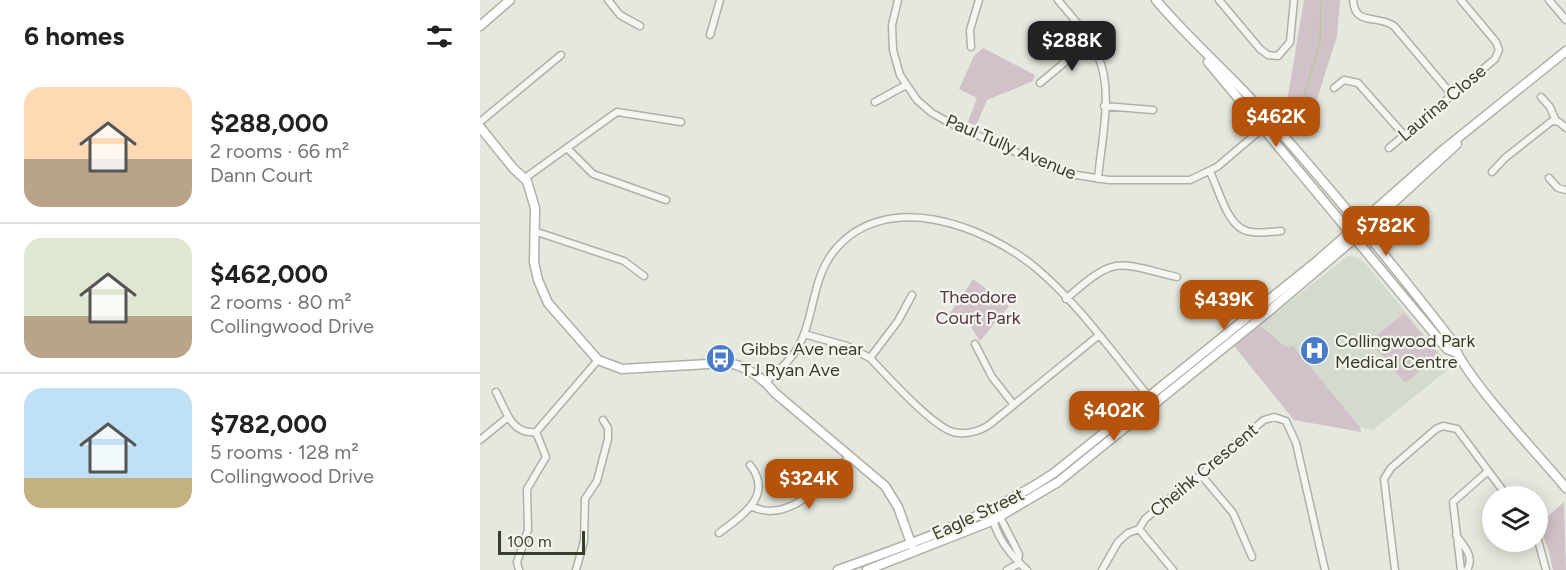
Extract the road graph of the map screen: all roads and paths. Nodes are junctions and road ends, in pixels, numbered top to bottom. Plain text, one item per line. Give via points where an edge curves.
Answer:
1 (510, 0) edge
2 (608, 0) edge
3 (720, 0) edge
4 (898, 0) edge
5 (979, 0) edge
6 (1058, 0) edge
7 (1219, 0) edge
8 (1294, 0) edge
9 (1353, 0) edge
10 (1461, 0) edge
11 (1549, 0) edge
12 (1159, 3) edge
13 (1566, 20) edge
14 (480, 26) edge
15 (640, 26) dead end
16 (711, 36) dead end
17 (1092, 44) junction
18 (971, 47) dead end
19 (1566, 51) edge
20 (561, 55) dead end
21 (1040, 83) dead end
22 (906, 85) junction
23 (1334, 88) dead end
24 (1452, 95) junction
25 (1541, 97) dead end
26 (875, 102) dead end
27 (1104, 106) junction
28 (1153, 110) dead end
29 (1556, 121) junction
30 (480, 122) edge
31 (681, 122) dead end
32 (1267, 125) junction
33 (480, 126) edge
34 (1566, 128) edge
35 (1404, 135) junction
36 (1389, 148) dead end
37 (568, 149) junction
38 (1210, 172) junction
39 (1492, 172) dead end
40 (525, 178) junction
41 (1549, 178) dead end
42 (1098, 179) junction
43 (1566, 190) edge
44 (666, 200) dead end
45 (1361, 227) junction
46 (534, 231) junction
47 (1281, 231) dead end
48 (1352, 236) junction
49 (644, 276) dead end
50 (1178, 277) dead end
51 (912, 295) dead end
52 (1066, 298) junction
53 (804, 334) junction
54 (1098, 336) junction
55 (975, 344) dead end
56 (1455, 352) junction
57 (870, 358) junction
58 (598, 360) junction
59 (766, 382) junction
60 (496, 392) dead end
61 (1151, 400) junction
62 (1014, 405) junction
63 (507, 418) junction
64 (603, 420) dead end
65 (536, 432) junction
66 (480, 440) edge
67 (850, 456) junction
68 (750, 465) dead end
69 (1487, 472) junction
70 (1202, 476) junction
71 (1499, 486) edge
72 (1566, 488) edge
73 (751, 506) junction
74 (995, 516) junction
75 (1139, 529) junction
76 (719, 533) dead end
77 (1456, 535) junction
78 (912, 548) junction
79 (1541, 552) edge
80 (1252, 557) dead end
81 (1019, 562) junction
82 (519, 570) edge
83 (576, 570) edge
84 (838, 570) edge
85 (867, 570) edge
86 (1007, 570) edge
87 (1027, 570) edge
88 (1101, 570) edge
89 (1173, 570) edge
90 (1325, 570) edge
91 (1395, 570) edge
92 (1461, 570) edge
93 (1467, 570) edge
94 (1546, 570) edge

1 - 14 street
2 - 15 street via 621,15
3 - 16 street
4 - 22 street, Paul Tully Avenue via 892,42
5 - 18 street via 970,30
6 - 17 street
7 - 8 street via 1260,49 1278,56 1290,42
9 - 24 street via 1357,16 1394,26
10 - 24 street, Laurina Close via 1499,50 1495,59
11 - 13 street
12 - 32 street
17 - 21 street
17 - 27 street via 1104,79
19 - 45 street, Eagle Street
20 - 30 street
22 - 26 street
22 - 42 street, Paul Tully Avenue via 924,107 950,123 1063,173
23 - 35 street via 1344,80 1358,83
24 - 35 street, Laurina Close
25 - 29 street
27 - 28 street
27 - 42 street
29 - 34 street
29 - 39 street via 1536,132
31 - 37 street via 617,112 576,139
32 - 38 street, Paul Tully Avenue
32 - 45 street
32 - 48 street
33 - 40 street
35 - 36 street, Laurina Close
37 - 40 street via 555,154
37 - 44 street via 593,174
38 - 42 street, Paul Tully Avenue via 1172,182
38 - 47 street via 1240,228 1252,232
40 - 46 street via 535,208
41 - 43 street
45 - 48 street, Eagle Street
45 - 56 street via 1453,342
46 - 49 street via 624,261
46 - 58 street via 534,262 542,293
48 - 56 street via 1447,349
48 - 61 street, Eagle Street
50 - 52 street via 1117,265 1100,271
51 - 57 street
52 - 53 street via 1035,267 990,240 923,218 893,218 859,230 833,252 817,281
52 - 54 street
53 - 57 street via 847,346
53 - 59 street via 797,348
54 - 61 street
54 - 62 street
55 - 62 street via 992,378
56 - 72 street
57 - 62 street via 936,422 955,432 980,430
58 - 59 street via 622,369 735,363
58 - 65 street
59 - 67 street
60 - 63 street
61 - 74 street, Eagle Street
63 - 65 street via 522,431
63 - 66 street
64 - 83 street via 608,439 597,481 585,499 584,542
65 - 82 street via 546,457 527,489 528,530 517,561
67 - 73 street via 814,492 797,503 772,512
67 - 78 street via 889,492
68 - 73 street via 760,482
69 - 71 street
69 - 77 street via 1453,502
69 - 91 street via 1459,431 1443,426 1391,468 1384,487
70 - 75 street, Cheihk Crescent via 1193,479 1145,519
70 - 80 street via 1233,513
70 - 90 street, Cheihk Crescent via 1208,466 1264,420 1274,417 1286,421 1296,443
73 - 76 street
74 - 78 street, Eagle Street
74 - 81 street via 1019,554
75 - 88 street, Cheihk Crescent via 1128,532 1118,542
75 - 89 street
77 - 92 street
77 - 93 street via 1471,561
78 - 84 street, Eagle Street
78 - 85 street, Eagle Street
79 - 94 street
81 - 86 street
81 - 87 street

